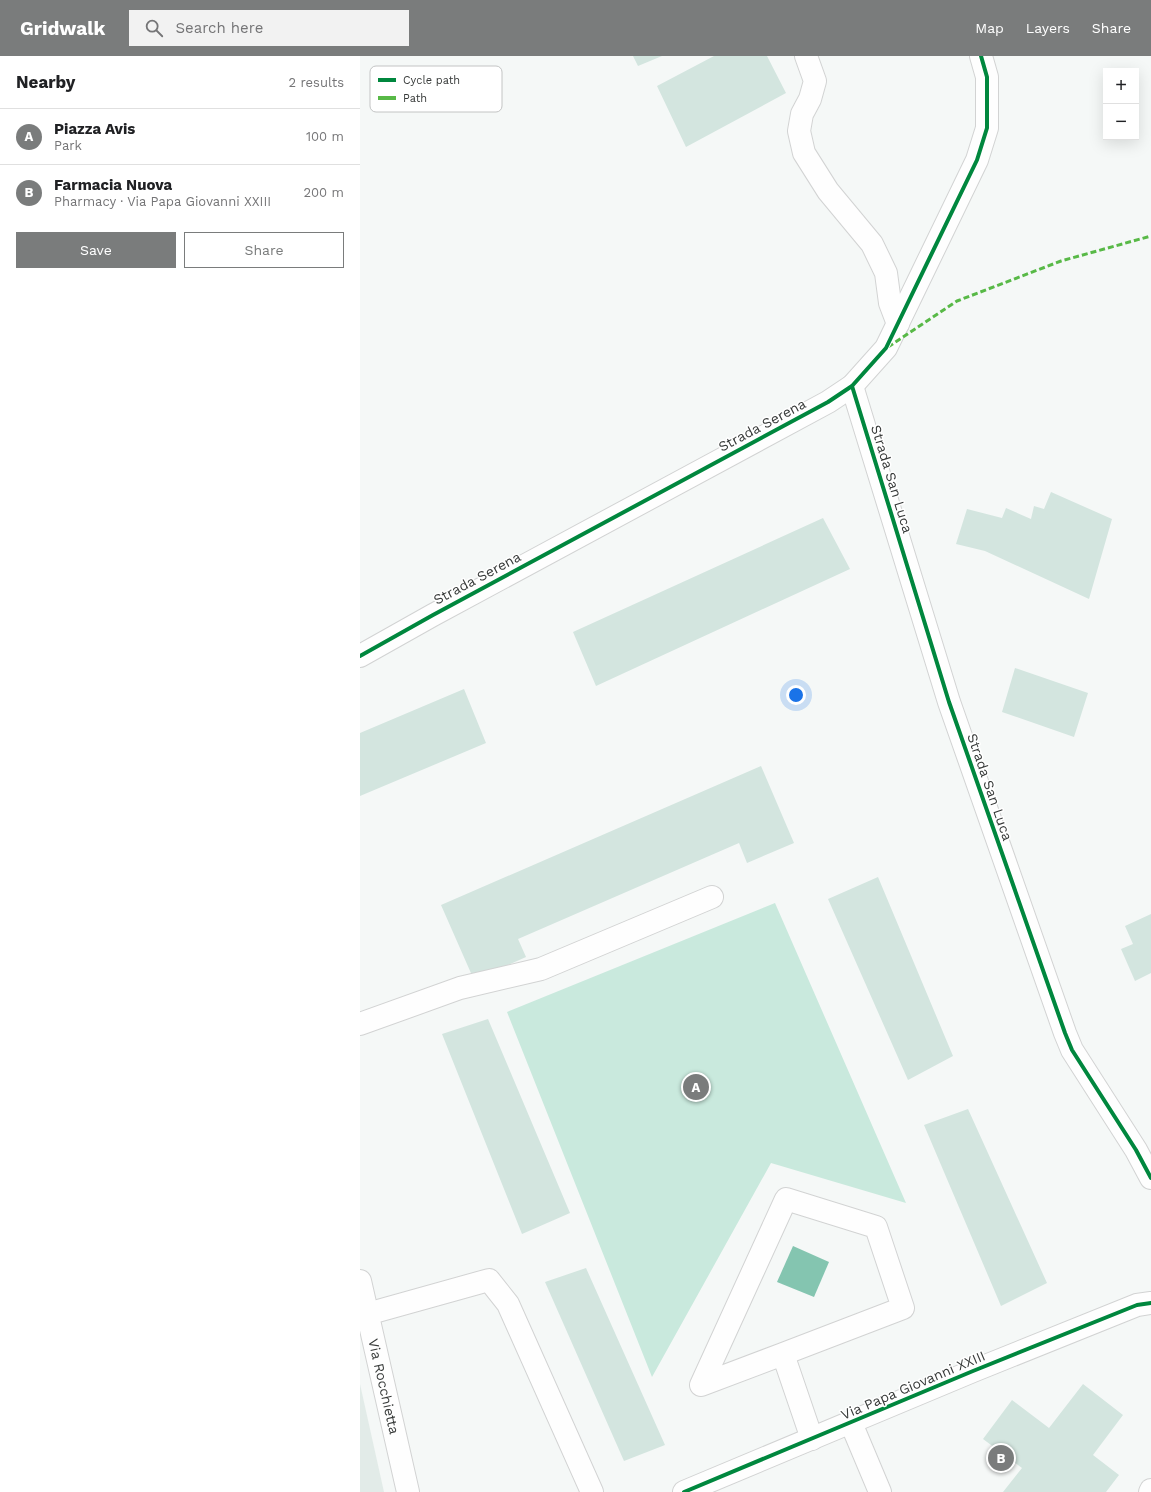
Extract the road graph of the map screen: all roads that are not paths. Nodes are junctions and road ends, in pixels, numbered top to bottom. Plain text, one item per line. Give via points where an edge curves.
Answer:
1 (806, 56) edge
2 (981, 56) edge
3 (898, 324) junction
4 (852, 386) junction
5 (360, 656) edge
6 (712, 897) dead end
7 (360, 1024) edge
8 (1151, 1178) edge
9 (360, 1281) edge
10 (1151, 1303) edge
11 (367, 1314) junction
12 (783, 1354) junction
13 (851, 1423) junction
14 (812, 1439) junction
15 (408, 1492) edge
16 (592, 1492) edge
17 (684, 1492) edge
18 (880, 1492) edge

1 - 3 street via 814,82 810,99 802,114 799,131 804,154 828,191 872,244 886,273 890,303
2 - 3 street, Strada Serena via 987,77 987,128 978,160
3 - 4 street, Strada Serena via 886,348
4 - 5 street, Strada Serena via 828,402
4 - 8 street, Strada San Luca via 949,702 1065,1033 1072,1050
6 - 7 street via 541,969 460,988
9 - 11 street, Via Rocchietta
10 - 13 street, Via Papa Giovanni XXIII via 1137,1304 973,1370
11 - 15 street, Via Rocchietta
11 - 16 street via 489,1280 508,1304
12 - 12 street via 702,1385 786,1199 876,1226 903,1308
12 - 14 street
13 - 14 street, Via Papa Giovanni XXIII
13 - 18 street
14 - 17 street, Via Papa Giovanni XXIII

